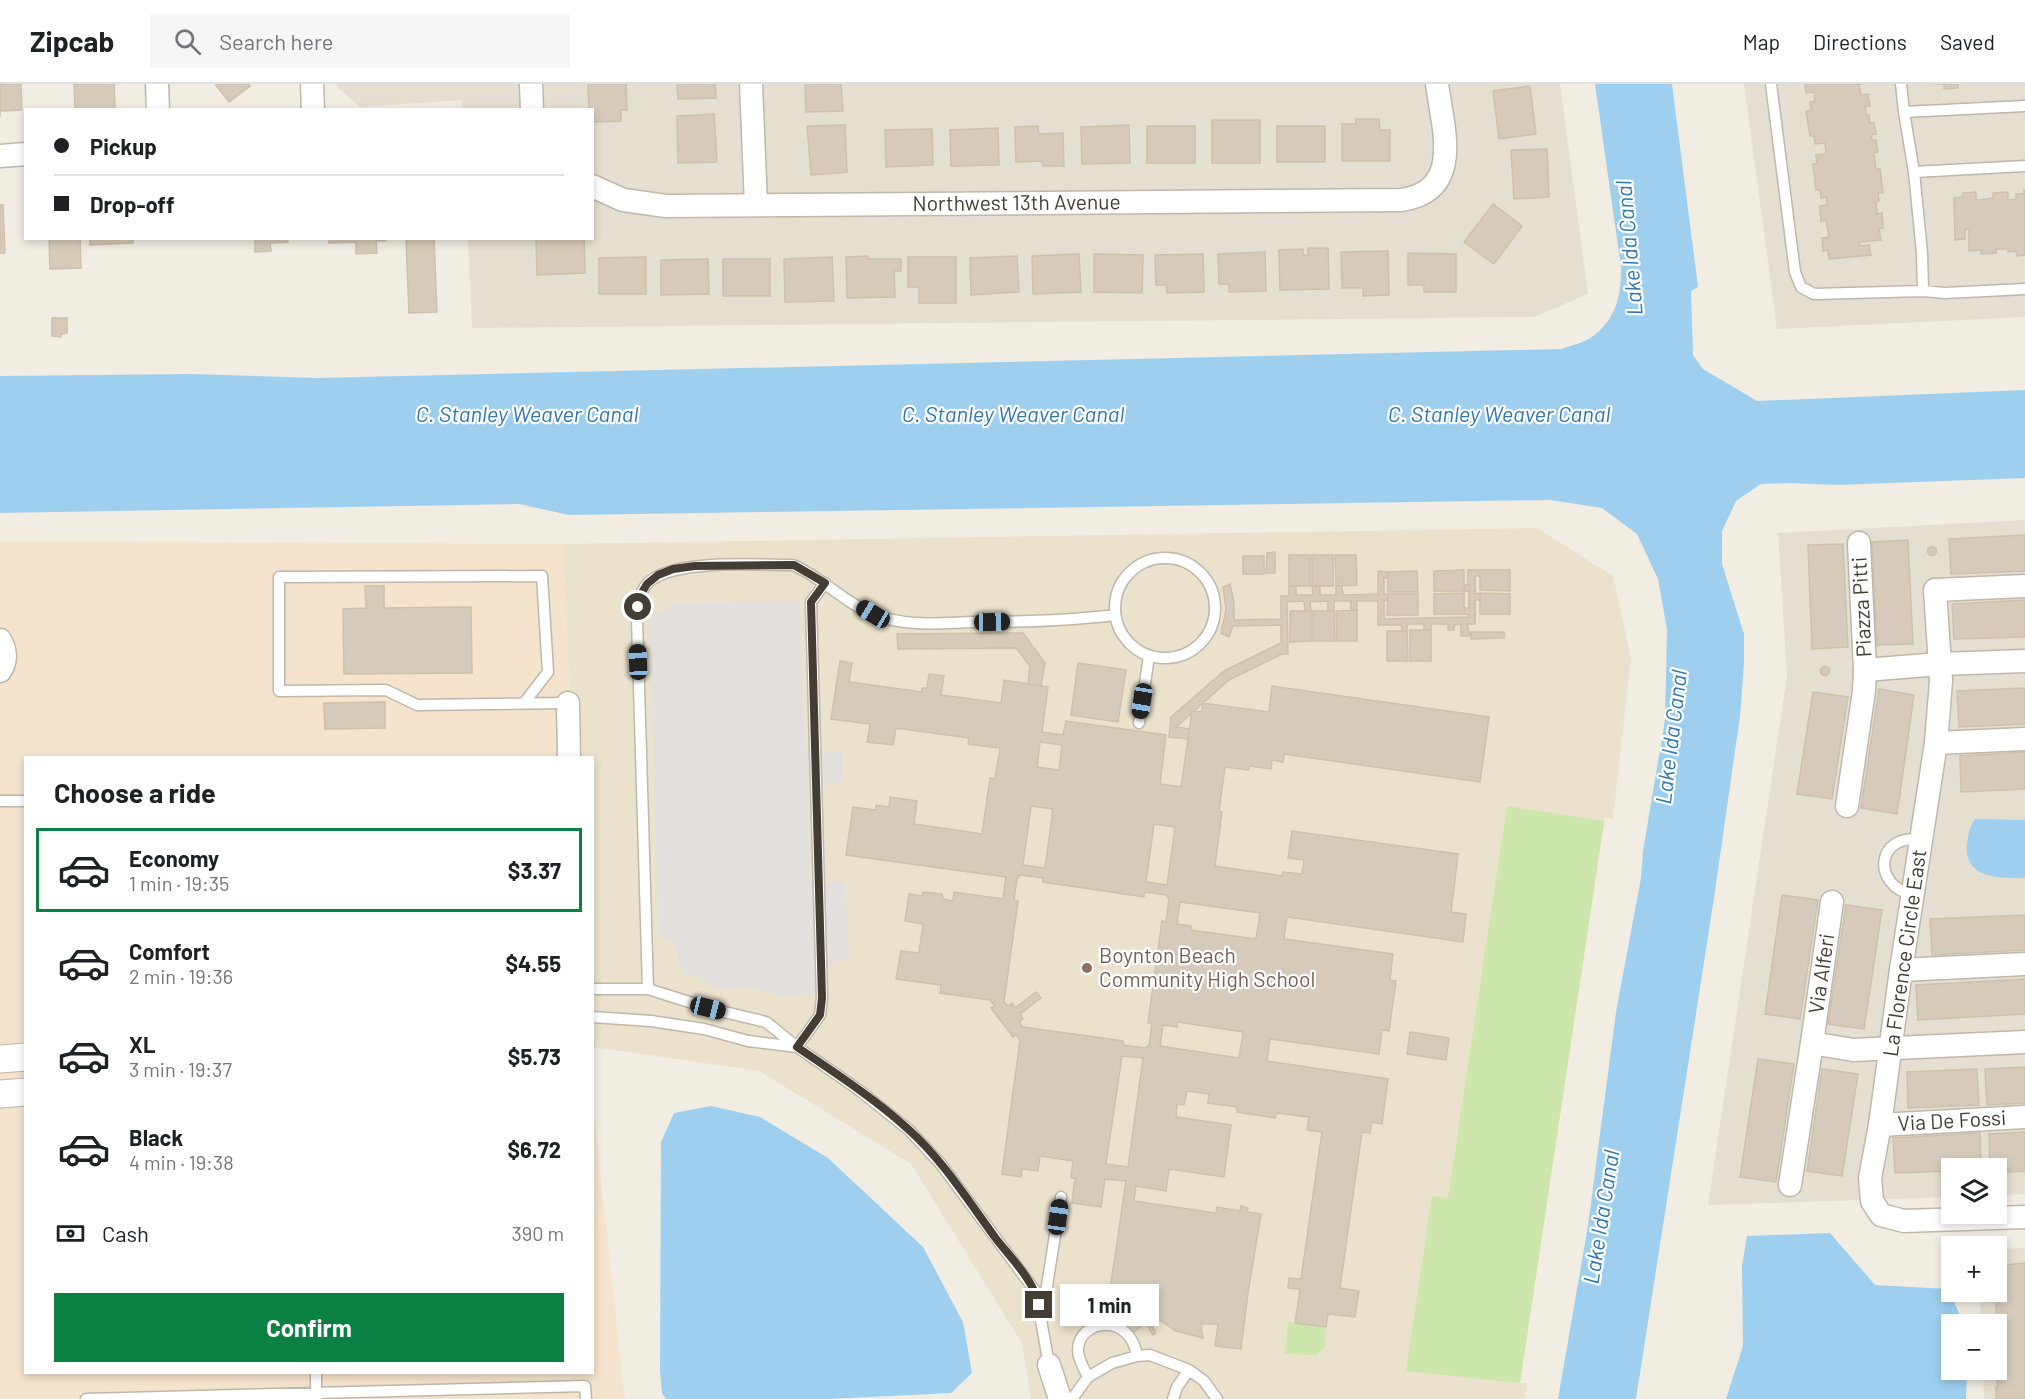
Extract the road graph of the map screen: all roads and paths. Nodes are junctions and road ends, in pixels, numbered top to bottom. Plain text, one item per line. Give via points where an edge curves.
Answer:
1 (157, 84) edge
2 (312, 84) edge
3 (531, 84) edge
4 (751, 84) edge
5 (1437, 84) edge
6 (1771, 84) edge
7 (1901, 84) edge
8 (2025, 106) edge
9 (158, 108) edge
10 (314, 108) edge
11 (532, 108) edge
12 (1904, 112) junction
13 (24, 154) edge
14 (0, 156) edge
15 (2025, 166) edge
16 (1914, 172) junction
17 (594, 187) edge
18 (756, 205) junction
19 (2025, 289) edge
20 (1923, 291) junction
21 (1858, 543) dead end
22 (825, 583) junction
23 (2025, 586) edge
24 (1115, 615) junction
25 (0, 640) edge
26 (1149, 656) junction
27 (2025, 661) edge
28 (1940, 664) junction
29 (1865, 670) junction
30 (0, 671) edge
31 (524, 703) junction
32 (568, 703) joint
33 (1139, 723) dead end
34 (2025, 739) edge
35 (1936, 743) junction
36 (569, 756) edge
37 (0, 801) edge
38 (24, 801) edge
39 (1847, 806) dead end
40 (1922, 840) junction
41 (1913, 895) junction
42 (1832, 902) dead end
43 (2025, 964) edge
44 (1901, 970) junction
45 (594, 989) edge
46 (648, 989) junction
47 (594, 1017) edge
48 (2025, 1042) edge
49 (1812, 1044) junction
50 (797, 1047) junction
51 (1890, 1048) junction
52 (24, 1057) edge
53 (0, 1059) edge
54 (24, 1092) edge
55 (0, 1094) edge
56 (2025, 1117) edge
57 (1880, 1125) junction
58 (1790, 1185) dead end
59 (1060, 1197) dead end
60 (2025, 1217) edge
61 (1042, 1317) junction
62 (1137, 1356) junction
63 (1049, 1365) joint
64 (1189, 1370) junction
65 (316, 1374) edge
66 (1088, 1377) junction
67 (316, 1396) edge
68 (86, 1399) edge
69 (586, 1399) edge
70 (1060, 1399) edge
71 (1072, 1399) edge
72 (1173, 1399) edge
73 (1217, 1399) edge

1 - 9 street
2 - 10 street
3 - 11 street
4 - 18 street
5 - 18 street, Northwest 13th Avenue via 1446,157 1437,183 1415,198
6 - 20 lane via 1801,287 1814,294
7 - 12 lane
8 - 12 lane
12 - 16 lane
13 - 14 street
15 - 16 lane
16 - 20 lane
17 - 18 street, Northwest 13th Avenue via 638,203
19 - 20 lane
21 - 29 street, Piazza Pitti
22 - 24 lane via 873,614 906,623 1075,620
22 - 46 lane via 794,565 695,566 658,575 640,596 637,619
22 - 50 lane via 811,602 822,998 820,1015
23 - 28 street, La Florence Circle East via 1935,590
24 - 26 lane via 1130,645
24 - 26 lane via 1122,583 1147,561 1180,561 1207,581 1215,602 1208,634 1182,655
25 - 30 street via 5,660
26 - 33 lane
27 - 28 street
28 - 29 street
28 - 35 street, La Florence Circle East
29 - 39 street
31 - 31 lane via 417,705 386,690 279,691 279,577 542,576 548,672
31 - 32 lane
32 - 36 street
34 - 35 street
35 - 40 street, La Florence Circle East
37 - 38 lane
40 - 41 street, La Florence Circle East
40 - 41 lane via 1897,842 1884,862 1888,879 1901,891
41 - 44 street, La Florence Circle East
42 - 49 street, Via Alferi
43 - 44 street
44 - 51 street, La Florence Circle East
45 - 46 lane
46 - 50 lane via 766,1022
47 - 50 lane via 704,1029 748,1041
48 - 51 street, Via Alferi
49 - 51 street, Via Alferi via 1853,1050
49 - 58 street, Via Alferi
50 - 61 lane via 909,1130 940,1163 1036,1292
51 - 57 street, La Florence Circle East
52 - 53 street
54 - 55 street
56 - 57 street, Via De Fossi
57 - 60 street, La Florence Circle East via 1870,1178 1872,1201 1881,1215 1904,1221
59 - 61 lane
61 - 63 lane
62 - 64 lane via 1150,1355
62 - 66 lane via 1112,1363
62 - 66 lane via 1125,1331 1107,1324 1095,1326 1081,1340 1078,1350
63 - 70 street
64 - 72 lane
64 - 73 lane
65 - 67 lane
66 - 71 lane
67 - 68 lane
67 - 69 lane via 585,1386

